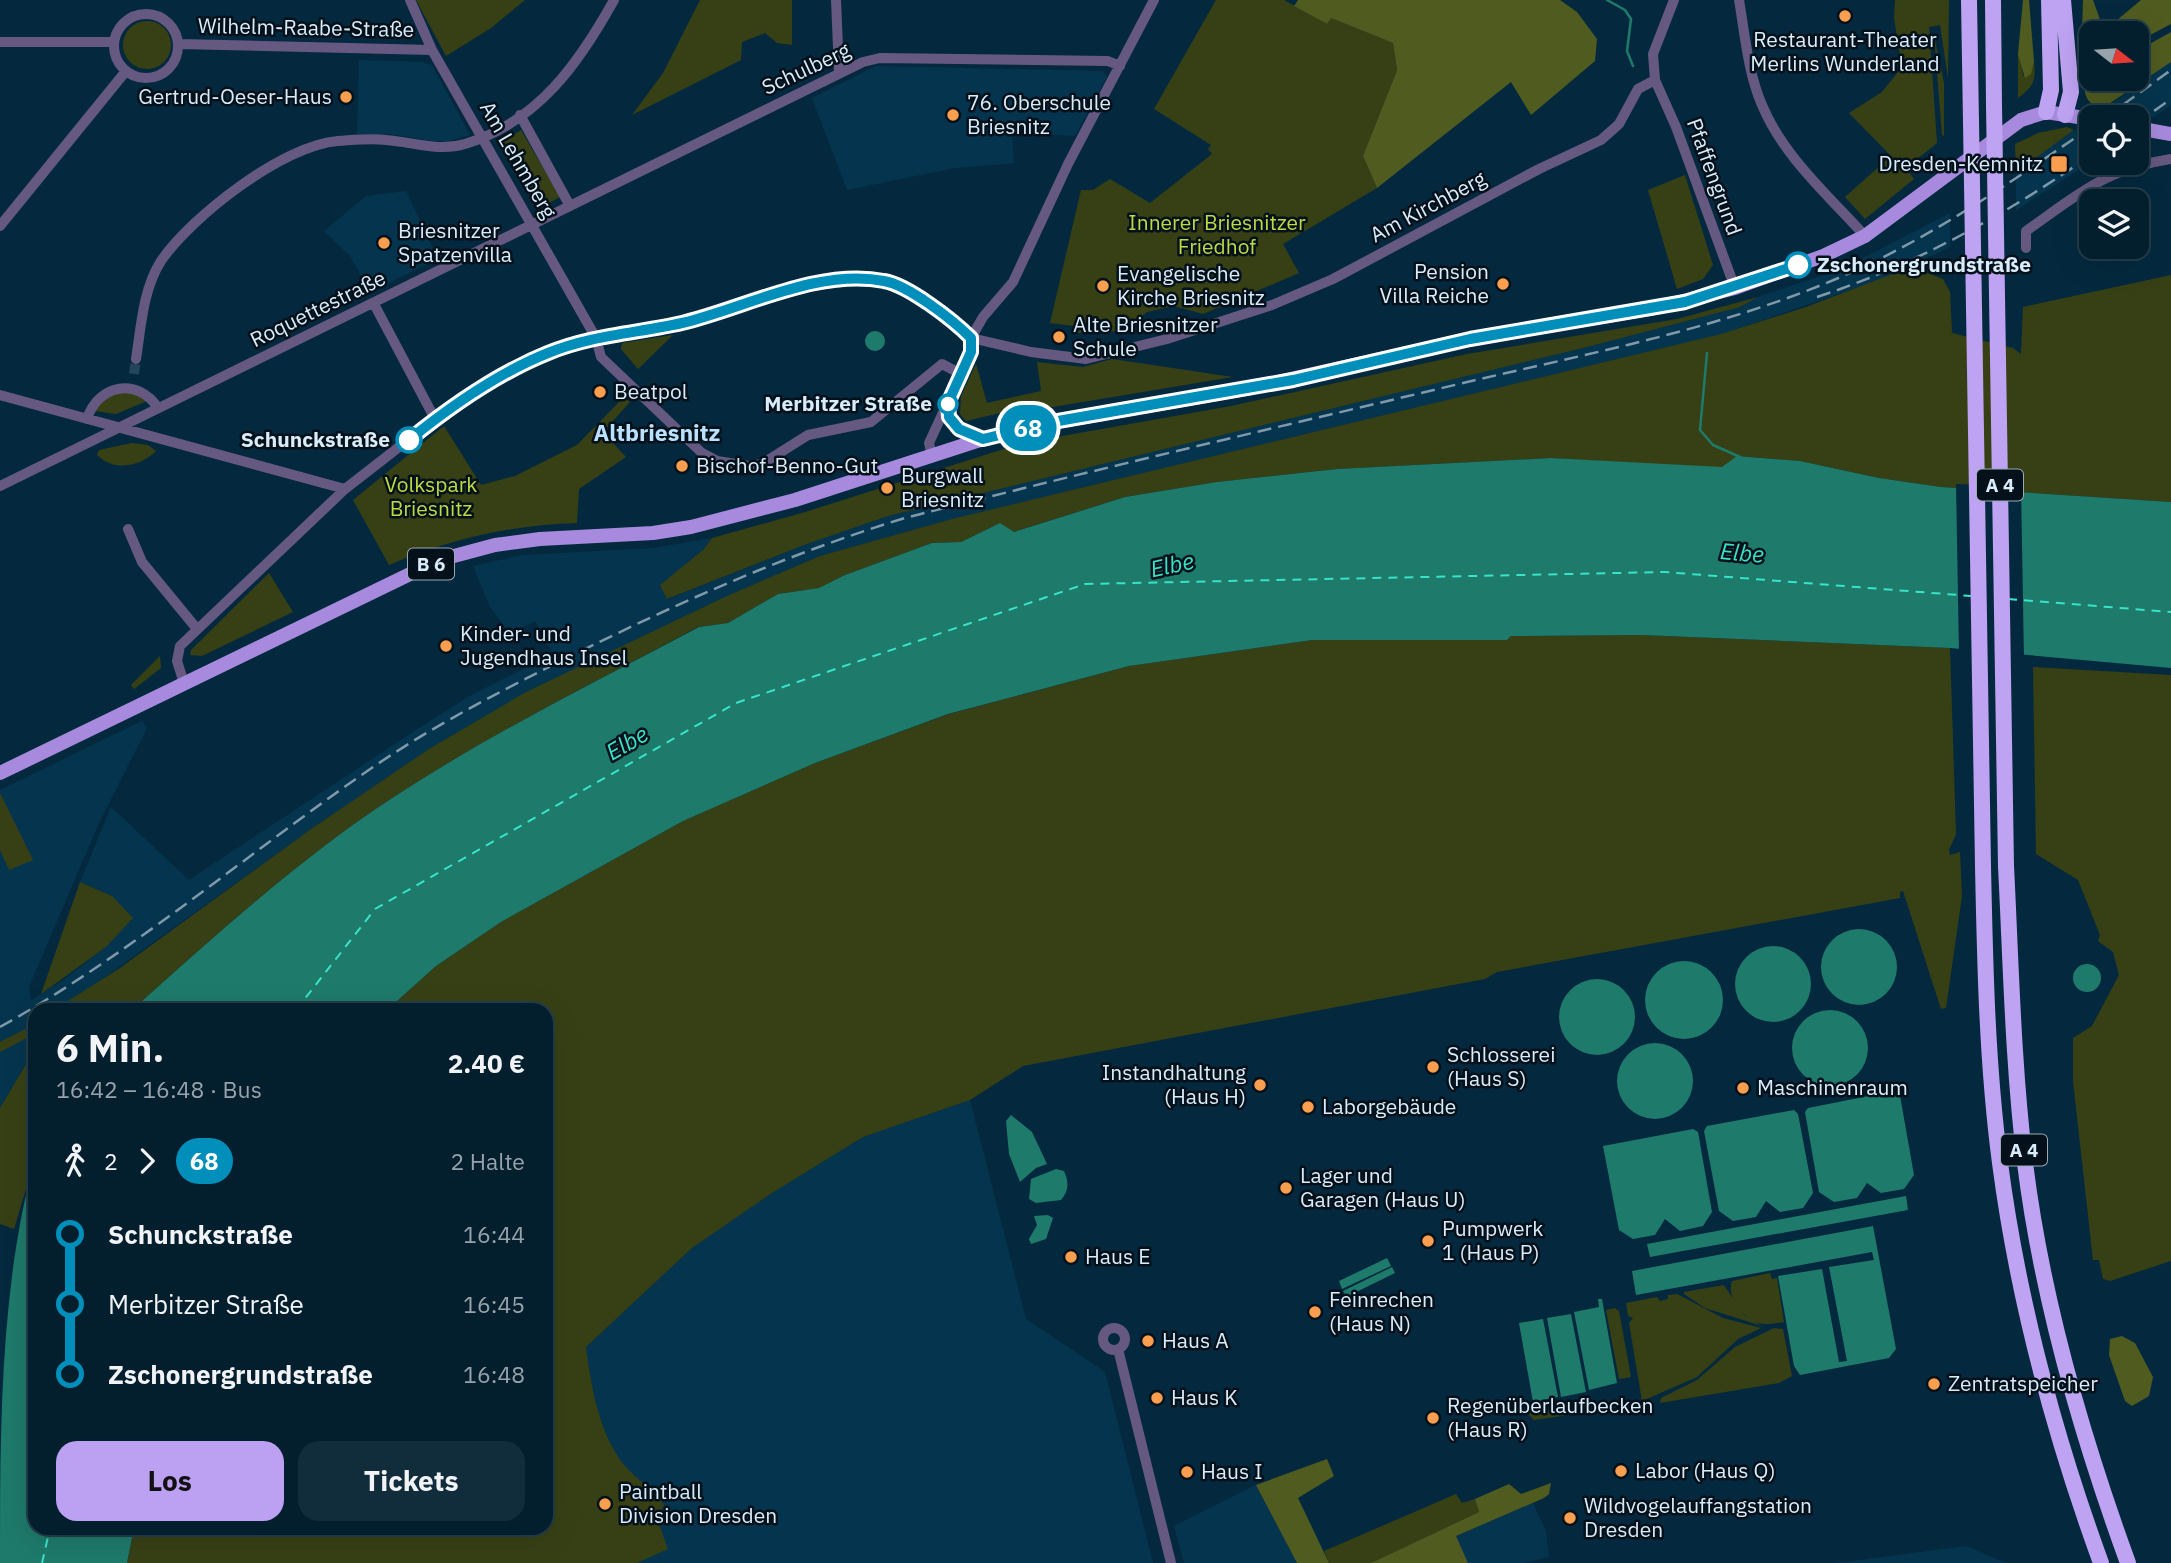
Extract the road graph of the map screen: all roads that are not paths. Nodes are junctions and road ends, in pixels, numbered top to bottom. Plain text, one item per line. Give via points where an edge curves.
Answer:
1 (148, 0) edge
2 (410, 0) edge
3 (614, 0) edge
4 (836, 0) edge
5 (1154, 0) edge
6 (1674, 0) edge
7 (1739, 0) edge
8 (1969, 0) edge
9 (1993, 0) edge
10 (2049, 0) edge
11 (2063, 0) edge
12 (147, 13) junction
13 (114, 41) junction
14 (0, 42) edge
15 (179, 44) junction
16 (432, 50) junction
17 (1121, 66) junction
18 (126, 71) junction
19 (839, 71) junction
20 (1655, 80) junction
21 (2046, 112) junction
22 (2065, 114) junction
23 (520, 115) junction
24 (2079, 116) edge
25 (2149, 130) edge
26 (2171, 134) edge
27 (483, 137) junction
28 (2171, 159) edge
29 (570, 206) junction
30 (534, 225) junction
31 (0, 226) edge
32 (1865, 236) junction
33 (2026, 248) dead end
34 (1735, 288) junction
35 (374, 304) junction
36 (596, 338) junction
37 (971, 338) junction
38 (136, 359) tunnel mouth
39 (134, 374) tunnel mouth
40 (961, 374) junction
41 (131, 387) junction
42 (0, 396) edge
43 (948, 403) junction
44 (158, 408) junction
45 (87, 419) junction
46 (435, 419) junction
47 (119, 428) junction
48 (983, 439) junction
49 (932, 456) junction
50 (0, 486) edge
51 (345, 489) junction
52 (128, 529) dead end
53 (197, 629) junction
54 (184, 683) junction
55 (0, 773) edge
56 (1118, 1349) dead end
57 (1171, 1563) edge
58 (2101, 1563) edge
59 (2128, 1563) edge

1 - 12 street
2 - 16 street, Am Lehmberg
3 - 23 street via 573,67
4 - 19 street
5 - 17 street
6 - 20 street via 1653,54
7 - 32 street via 1754,82 1768,118 1784,144
8 - 58 highway, A 4, bridge via 1986,989 2000,1163 2039,1366
9 - 59 highway, A 4, bridge via 2006,866 2017,1085 2025,1165 2058,1339
10 - 21 highway via 2051,90
11 - 22 highway via 2071,92
12 - 13 street via 121,25
12 - 15 street, Wilhelm-Raabe-Straße via 171,23
13 - 14 street
13 - 18 street via 119,64
15 - 16 street, Wilhelm-Raabe-Straße
15 - 18 street, Wilhelm-Raabe-Straße via 170,68 160,75 148,78
16 - 27 street, Am Lehmberg
17 - 19 street, Schulberg via 1108,61 880,58
17 - 37 street via 1068,164 1013,282
18 - 31 street
19 - 29 street, Schulberg
20 - 34 street, Pfaffengrund
20 - 37 street, Am Kirchberg via 1638,89 1611,133 1588,148 1539,169 1333,279 1272,305 1167,339 1072,360
21 - 22 main road, B 6
21 - 32 main road, B 6 via 2021,120
22 - 24 main road, B 6
23 - 27 street
23 - 29 street, Am Lehmberg
25 - 26 main road
27 - 30 street, Am Lehmberg
27 - 38 street via 438,148 383,139 334,141 264,170 232,191 161,262 144,307
28 - 33 street via 2106,176 2026,231
29 - 30 street, Schulberg
30 - 35 street, Roquettestraße
30 - 36 street, Am Lehmberg
32 - 34 main road, B 6
34 - 48 main road, B 6 via 1655,308 1470,339 1293,380 1058,421
35 - 44 street, Roquettestraße
35 - 46 street
36 - 37 street via 706,317 809,286 865,279 910,290
36 - 40 street via 600,357 684,437 702,453 732,466 762,464 808,435 871,422 942,364
36 - 46 street via 545,354
37 - 40 street via 971,352
39 - 41 street
40 - 43 street
41 - 44 street via 148,394
41 - 45 street via 102,394
42 - 45 street
43 - 48 street via 954,425
43 - 49 street via 929,443
44 - 47 street, Roquettestraße
45 - 47 street
46 - 51 street
47 - 50 street, Roquettestraße
47 - 51 street
48 - 49 main road, B 6
49 - 54 main road, B 6 via 691,527 540,539 439,560
51 - 53 street
52 - 53 street via 142,562
53 - 54 street via 177,653
54 - 55 main road, B 6
56 - 57 street

